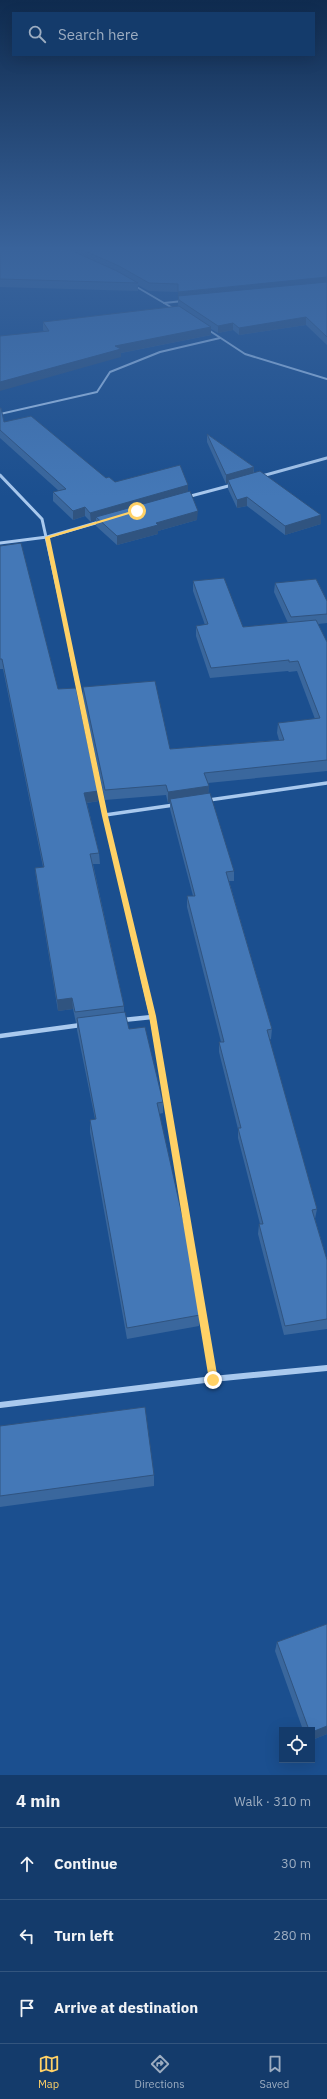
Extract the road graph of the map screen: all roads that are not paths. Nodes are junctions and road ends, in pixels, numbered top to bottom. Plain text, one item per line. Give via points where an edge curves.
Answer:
1 (211, 332) edge
2 (220, 338) junction
3 (327, 379) edge
4 (0, 414) edge
5 (327, 458) edge
6 (0, 475) edge
7 (259, 477) edge
8 (236, 484) edge
9 (183, 498) edge
10 (107, 520) edge
11 (47, 537) junction
12 (0, 544) edge
13 (327, 783) edge
14 (204, 801) edge
15 (181, 804) edge
16 (105, 816) junction
17 (152, 1016) junction
18 (114, 1021) edge
19 (84, 1025) edge
20 (0, 1036) edge
21 (327, 1368) edge
22 (213, 1380) junction
23 (0, 1405) edge

1 - 2 street
2 - 3 street via 245,354
2 - 4 street via 160,352 110,372 97,392
5 - 7 street
6 - 11 street via 42,519
8 - 9 street
10 - 11 street
11 - 12 street
11 - 16 street
13 - 14 street
15 - 16 street
16 - 17 street
17 - 18 street
17 - 22 street
19 - 20 street
21 - 22 street
22 - 23 street

